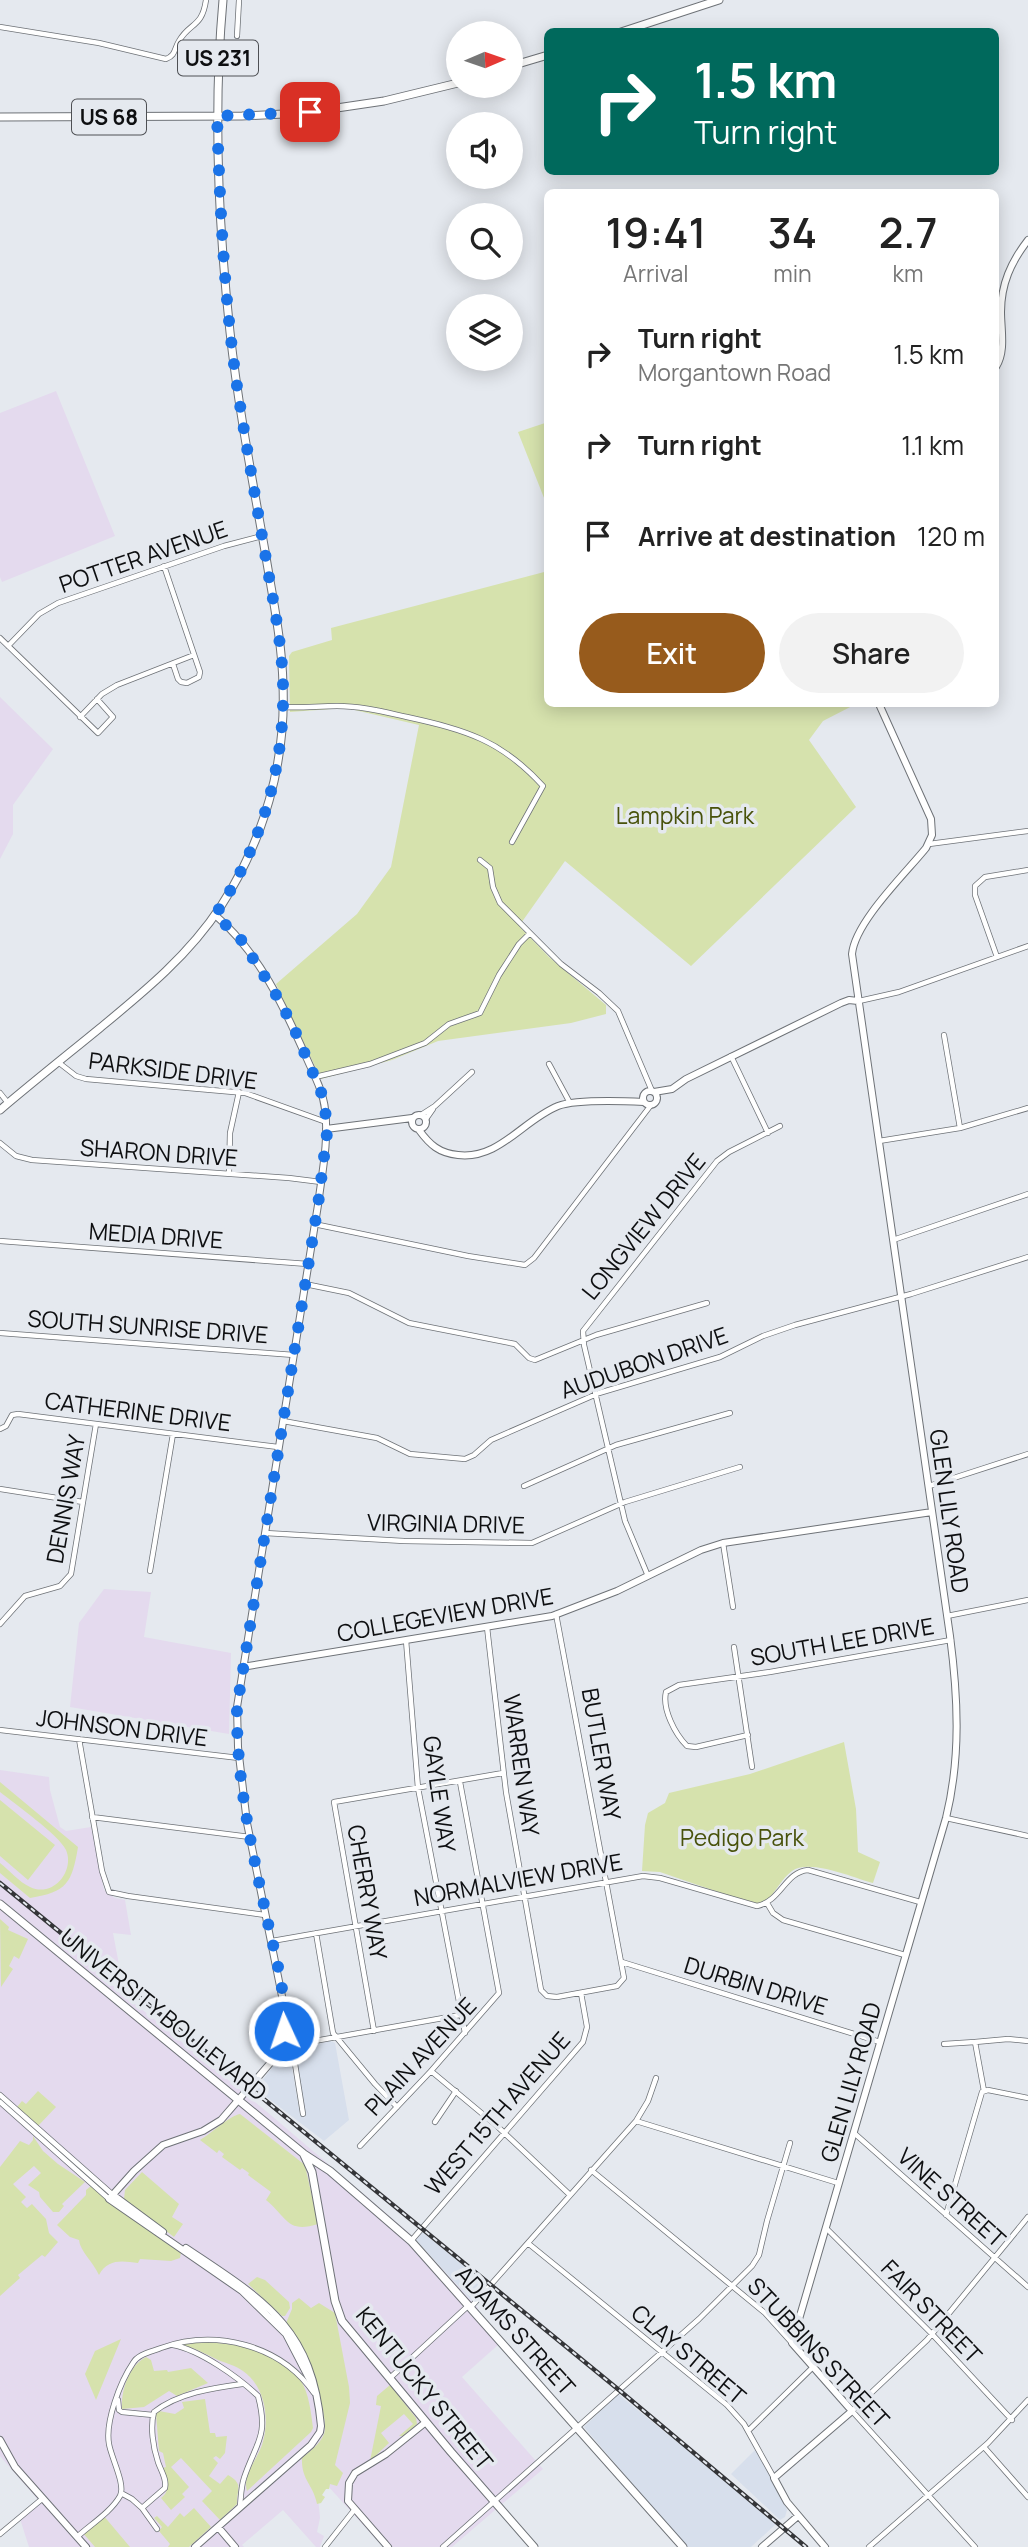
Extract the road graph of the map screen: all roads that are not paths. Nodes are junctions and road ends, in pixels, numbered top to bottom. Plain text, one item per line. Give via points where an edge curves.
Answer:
1 (206, 0) edge
2 (223, 0) edge
3 (239, 0) edge
4 (719, 0) edge
5 (0, 27) edge
6 (633, 28) edge
7 (237, 36) dead end
8 (544, 56) edge
9 (523, 62) edge
10 (446, 86) edge
11 (217, 116) junction
12 (0, 117) edge
13 (1028, 240) edge
14 (999, 362) edge
15 (262, 536) junction
16 (164, 566) junction
17 (0, 639) edge
18 (8, 646) junction
19 (194, 656) junction
20 (173, 663) junction
21 (97, 699) junction
22 (283, 707) junction
23 (880, 707) edge
24 (80, 717) junction
25 (1028, 831) edge
26 (512, 842) dead end
27 (929, 844) junction
28 (480, 860) dead end
29 (1028, 870) edge
30 (215, 915) junction
31 (530, 933) junction
32 (1028, 946) edge
33 (997, 957) junction
34 (858, 1001) junction
35 (944, 1035) dead end
36 (731, 1056) junction
37 (58, 1062) junction
38 (549, 1064) dead end
39 (472, 1072) dead end
40 (315, 1077) junction
41 (239, 1092) junction
42 (0, 1093) edge
43 (649, 1097) junction
44 (8, 1103) junction
45 (570, 1103) junction
46 (1028, 1108) edge
47 (0, 1110) edge
48 (412, 1121) junction
49 (423, 1122) junction
50 (326, 1126) junction
51 (780, 1126) dead end
52 (960, 1128) junction
53 (768, 1133) junction
54 (879, 1141) junction
55 (0, 1143) edge
56 (229, 1174) junction
57 (321, 1182) junction
58 (1028, 1194) edge
59 (314, 1224) junction
60 (893, 1240) junction
61 (0, 1241) edge
62 (1028, 1256) edge
63 (308, 1264) junction
64 (305, 1284) junction
65 (901, 1297) junction
66 (707, 1303) dead end
67 (0, 1333) edge
68 (584, 1340) junction
69 (293, 1355) junction
70 (596, 1395) junction
71 (730, 1413) dead end
72 (282, 1421) junction
73 (96, 1424) junction
74 (0, 1429) edge
75 (173, 1434) junction
76 (278, 1447) junction
77 (608, 1450) junction
78 (1028, 1454) edge
79 (740, 1466) dead end
80 (524, 1486) dead end
81 (929, 1486) junction
82 (0, 1489) edge
83 (83, 1502) junction
84 (621, 1504) junction
85 (932, 1512) junction
86 (264, 1533) junction
87 (723, 1542) junction
88 (150, 1571) dead end
89 (648, 1576) junction
90 (1028, 1600) edge
91 (733, 1607) dead end
92 (556, 1614) junction
93 (947, 1616) junction
94 (0, 1624) edge
95 (487, 1627) junction
96 (406, 1640) junction
97 (951, 1640) junction
98 (734, 1647) dead end
99 (242, 1667) junction
100 (739, 1676) junction
101 (0, 1730) edge
102 (748, 1735) junction
103 (79, 1739) junction
104 (239, 1758) junction
105 (752, 1767) dead end
106 (503, 1773) junction
107 (460, 1782) junction
108 (418, 1788) junction
109 (92, 1817) junction
110 (946, 1818) junction
111 (1028, 1836) edge
112 (250, 1837) junction
113 (607, 1881) junction
114 (525, 1896) junction
115 (920, 1902) junction
116 (767, 1903) junction
117 (0, 1904) edge
118 (482, 1904) junction
119 (440, 1911) junction
120 (266, 1916) junction
121 (355, 1925) junction
122 (316, 1933) junction
123 (272, 1941) junction
124 (905, 1955) junction
125 (622, 1962) junction
126 (581, 1993) junction
127 (460, 2015) junction
128 (374, 2031) junction
129 (465, 2033) junction
130 (336, 2038) junction
131 (1028, 2041) edge
132 (880, 2042) junction
133 (975, 2042) junction
134 (282, 2043) junction
135 (944, 2043) dead end
136 (292, 2045) junction
137 (431, 2071) junction
138 (656, 2078) dead end
139 (456, 2091) junction
140 (983, 2091) junction
141 (0, 2095) edge
142 (1028, 2098) edge
143 (239, 2101) junction
144 (0, 2102) edge
145 (397, 2107) junction
146 (303, 2113) dead end
147 (636, 2121) junction
148 (435, 2122) dead end
149 (853, 2132) junction
150 (505, 2133) junction
151 (790, 2143) dead end
152 (360, 2146) dead end
153 (304, 2154) junction
154 (783, 2166) junction
155 (591, 2170) junction
156 (838, 2183) junction
157 (570, 2195) junction
158 (111, 2197) junction
159 (946, 2215) junction
160 (1028, 2217) edge
161 (825, 2227) junction
162 (411, 2241) junction
163 (529, 2244) junction
164 (995, 2258) junction
165 (733, 2286) junction
166 (1028, 2287) edge
167 (470, 2306) junction
168 (932, 2334) junction
169 (792, 2343) junction
170 (173, 2345) junction
171 (662, 2352) junction
172 (814, 2367) junction
173 (390, 2378) junction
174 (243, 2384) junction
175 (314, 2394) junction
176 (118, 2396) junction
177 (1028, 2400) edge
178 (852, 2411) junction
179 (153, 2415) junction
180 (1012, 2420) junction
181 (426, 2422) junction
182 (577, 2428) junction
183 (748, 2431) junction
184 (0, 2440) edge
185 (984, 2447) junction
186 (774, 2478) junction
187 (1028, 2482) edge
188 (1021, 2489) junction
189 (121, 2493) junction
190 (929, 2495) junction
191 (1028, 2497) edge
192 (42, 2499) junction
193 (494, 2501) junction
194 (240, 2507) junction
195 (142, 2508) junction
196 (355, 2509) junction
197 (798, 2516) junction
198 (218, 2528) junction
199 (157, 2529) dead end
200 (0, 2534) edge
201 (77, 2537) junction
202 (86, 2547) edge
203 (195, 2547) edge
204 (235, 2547) edge
205 (325, 2547) edge
206 (388, 2547) edge
207 (443, 2547) edge
208 (534, 2547) edge
209 (683, 2547) edge
210 (762, 2547) edge
211 (825, 2547) edge
212 (869, 2547) edge
213 (975, 2547) edge

1 - 5 street via 202,18 166,59
2 - 11 main road, US 231
3 - 7 street
4 - 6 main road
8 - 9 main road
10 - 11 main road, US 68 via 337,109
11 - 12 main road, US 68
11 - 15 main road via 230,331
13 - 14 street via 1006,279
15 - 16 street, POTTER AVENUE
15 - 22 main road via 281,650
16 - 18 street, POTTER AVENUE via 51,606
16 - 19 street
17 - 18 street
18 - 24 street
19 - 20 street
19 - 20 street via 201,671 197,680 179,681
20 - 21 street via 117,685
21 - 24 street
21 - 24 street via 113,717 101,732
22 - 26 street via 369,708 456,727 492,743 543,786
22 - 30 main road via 279,758 267,807 240,873
23 - 27 street via 931,820
25 - 27 street
27 - 34 street, GLEN LILY ROAD via 856,936 852,954
28 - 31 street via 490,869 500,903
29 - 33 street via 985,877 975,886
30 - 37 main road via 157,980
30 - 40 street via 240,938 265,977 289,1017
31 - 40 street via 499,975 480,1013 449,1024 425,1043 370,1064
31 - 43 street via 612,1003 623,1019
32 - 33 street
33 - 34 street via 899,992
34 - 36 street via 841,1003
34 - 54 street, GLEN LILY ROAD
35 - 52 street
36 - 43 street
36 - 53 street
37 - 41 street, PARKSIDE DRIVE via 86,1079
37 - 44 main road
38 - 45 street
39 - 49 street
40 - 50 street via 324,1098
41 - 50 street, PARKSIDE DRIVE
41 - 56 street via 230,1133
42 - 44 street
43 - 45 street
43 - 59 street via 645,1114 527,1265
44 - 47 main road
45 - 49 street via 549,1110 478,1155 442,1152 427,1139
46 - 52 street
48 - 49 street
48 - 49 street, PARKSIDE DRIVE via 414,1128
48 - 50 street, PARKSIDE DRIVE
50 - 57 street
51 - 53 street, LONGVIEW DRIVE
52 - 54 street
53 - 68 street, LONGVIEW DRIVE via 713,1165 584,1329
54 - 60 street, GLEN LILY ROAD
55 - 56 street, SHARON DRIVE via 25,1160
56 - 57 street, SHARON DRIVE
57 - 59 street
58 - 60 street
59 - 63 street
60 - 65 street, GLEN LILY ROAD
61 - 63 street, MEDIA DRIVE
62 - 65 street, AUDUBON DRIVE
63 - 64 street
64 - 68 street via 349,1293 409,1323 515,1344 532,1359
64 - 69 street
65 - 70 street, AUDUBON DRIVE via 795,1325 720,1357
65 - 81 street, GLEN LILY ROAD
66 - 68 street
67 - 69 street, SOUTH SUNRISE DRIVE
68 - 70 street
69 - 72 street
70 - 72 street, AUDUBON DRIVE via 491,1440 465,1459 411,1454 377,1437
70 - 77 street
71 - 77 street
72 - 76 street
73 - 74 street, CATHERINE DRIVE via 18,1414
73 - 75 street, CATHERINE DRIVE
73 - 83 street, DENNIS WAY
75 - 76 street, CATHERINE DRIVE
75 - 88 street
76 - 86 street
77 - 80 street
77 - 84 street
78 - 81 street
79 - 84 street, VIRGINIA DRIVE
81 - 85 street, GLEN LILY ROAD
82 - 83 street
83 - 94 street, DENNIS WAY via 68,1578 60,1586 25,1596
84 - 86 street, VIRGINIA DRIVE via 528,1544
84 - 89 street
85 - 87 street, COLLEGEVIEW DRIVE
85 - 93 street, GLEN LILY ROAD
86 - 99 street
87 - 89 street, COLLEGEVIEW DRIVE
87 - 91 street
89 - 92 street, COLLEGEVIEW DRIVE
90 - 93 street
92 - 95 street, COLLEGEVIEW DRIVE
92 - 113 street, BUTLER WAY
93 - 97 street, GLEN LILY ROAD
95 - 96 street, COLLEGEVIEW DRIVE
95 - 106 street, WARREN WAY
96 - 99 street, COLLEGEVIEW DRIVE
96 - 108 street, GAYLE WAY
97 - 100 street, SOUTH LEE DRIVE
97 - 110 street, GLEN LILY ROAD via 958,1717
98 - 100 street
99 - 104 street via 237,1707
100 - 102 street
100 - 102 street, SOUTH LEE DRIVE via 674,1686 664,1700 687,1746
101 - 103 street, JOHNSON DRIVE
102 - 105 street
103 - 104 street, JOHNSON DRIVE
103 - 109 street
104 - 112 street
106 - 107 street
106 - 114 street, WARREN WAY
107 - 108 street
107 - 118 street, PLAIN AVENUE
108 - 119 street, GAYLE WAY
108 - 121 street, CHERRY WAY via 334,1802
109 - 112 street
109 - 120 street via 103,1877 112,1893
110 - 111 street
110 - 115 street, GLEN LILY ROAD
112 - 120 street
113 - 114 street, NORMALVIEW DRIVE
113 - 116 street, NORMALVIEW DRIVE via 653,1876 752,1905
113 - 125 street, BUTLER WAY
114 - 118 street, NORMALVIEW DRIVE
114 - 126 street, WARREN WAY via 542,1993 555,1997
115 - 116 street via 806,1870 793,1875
115 - 124 street, GLEN LILY ROAD
116 - 124 street via 783,1920
117 - 143 main road, UNIVERSITY BOULEVARD
118 - 119 street, NORMALVIEW DRIVE
118 - 129 street, PLAIN AVENUE via 499,1990
119 - 121 street, NORMALVIEW DRIVE
119 - 127 street, GAYLE WAY
120 - 123 street
121 - 122 street, NORMALVIEW DRIVE
121 - 128 street, CHERRY WAY
122 - 123 street, NORMALVIEW DRIVE
122 - 130 street
123 - 134 street via 285,2015
124 - 132 street, GLEN LILY ROAD
125 - 126 street via 624,1979 620,1984
125 - 132 street, DURBIN DRIVE
126 - 150 street, WEST 15TH AVENUE via 586,2027 583,2042
127 - 128 street
127 - 129 street, GAYLE WAY
128 - 130 street
129 - 137 street, PLAIN AVENUE
130 - 136 street
130 - 145 street
131 - 133 street
132 - 149 street, GLEN LILY ROAD
133 - 135 street
133 - 140 street
134 - 136 street
134 - 143 street
136 - 146 street
137 - 139 street
137 - 145 street, PLAIN AVENUE
138 - 147 street
139 - 148 street
139 - 150 street
140 - 142 street
140 - 159 street
141 - 158 street
143 - 153 main road, UNIVERSITY BOULEVARD
143 - 158 street via 210,2128 156,2150
144 - 158 street
145 - 152 street, PLAIN AVENUE
147 - 154 street
147 - 155 street
149 - 156 street, GLEN LILY ROAD
149 - 159 street, VINE STREET
150 - 157 street
150 - 162 street, WEST 15TH AVENUE
151 - 154 street
153 - 162 main road, ADAMS STREET
153 - 173 main road, KENTUCKY STREET via 314,2180 339,2315
154 - 156 street
154 - 165 street via 757,2259
155 - 157 street
155 - 165 street, STUBBINS STREET
156 - 161 street, GLEN LILY ROAD
157 - 163 street
158 - 175 street via 260,2306 286,2333
159 - 164 street, VINE STREET
160 - 164 street
161 - 168 street, FAIR STREET
161 - 169 street, GLEN LILY ROAD
162 - 167 main road, ADAMS STREET
163 - 167 street
163 - 171 street, CLAY STREET
164 - 166 street, VINE STREET
164 - 168 street
165 - 169 street, STUBBINS STREET
165 - 171 street
167 - 173 street
167 - 182 main road, ADAMS STREET
168 - 178 street
168 - 180 street, FAIR STREET
169 - 172 street, STUBBINS STREET
170 - 174 street via 195,2351
170 - 175 street via 218,2341 259,2348 292,2367
170 - 176 street via 135,2360
171 - 182 street
171 - 183 street, CLAY STREET via 727,2405
172 - 178 street, STUBBINS STREET
172 - 183 street
173 - 181 main road, KENTUCKY STREET
174 - 179 street via 204,2390 168,2403
174 - 194 street via 258,2396 263,2427 244,2479
175 - 194 street via 321,2426 316,2440
176 - 179 street via 120,2411
176 - 189 street via 109,2424 109,2443
177 - 180 street
178 - 186 street
178 - 190 street, STUBBINS STREET
179 - 195 street via 157,2459 166,2484
180 - 185 street
181 - 193 main road, KENTUCKY STREET
181 - 196 street via 355,2473 347,2492
182 - 193 street
182 - 209 main road, ADAMS STREET
183 - 186 street, CLAY STREET
184 - 192 street
185 - 188 street
185 - 190 street
186 - 197 street, CLAY STREET
187 - 188 street
188 - 191 street
189 - 195 street
189 - 201 street
190 - 212 street
190 - 213 street, STUBBINS STREET
192 - 200 street
192 - 201 street
193 - 207 street
193 - 208 main road, KENTUCKY STREET
194 - 198 street
195 - 199 street
196 - 205 street
196 - 206 street
197 - 210 street
197 - 211 street, CLAY STREET
198 - 203 street
198 - 204 street
201 - 202 street

